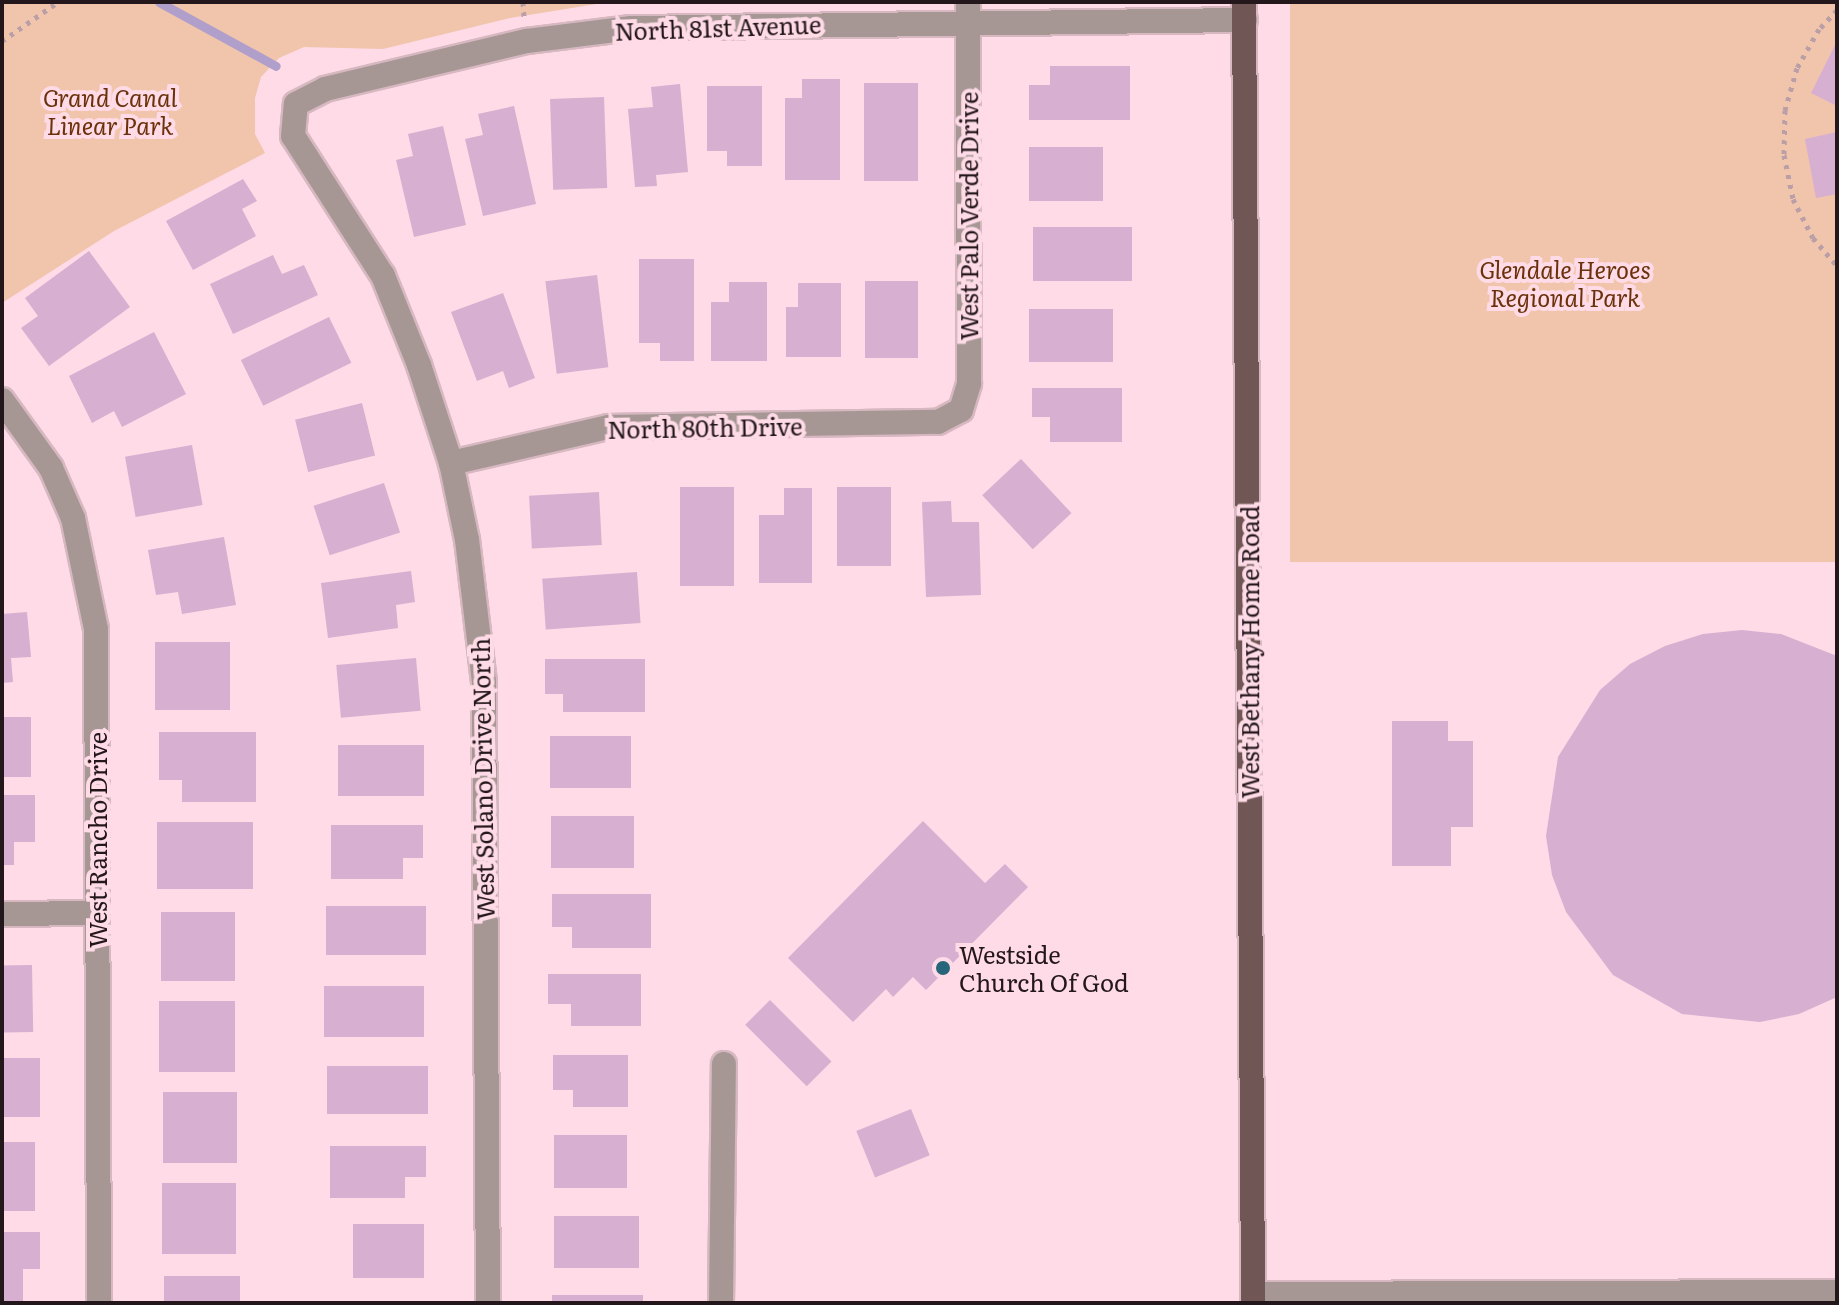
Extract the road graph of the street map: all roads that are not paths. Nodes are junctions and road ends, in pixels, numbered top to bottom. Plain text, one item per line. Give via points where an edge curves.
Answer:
1 (1245, 11) edge
2 (968, 12) edge
3 (296, 104) joint
4 (2, 400) edge
5 (961, 410) joint
6 (451, 463) junction
7 (97, 913) junction
8 (2, 914) edge
9 (724, 1064) dead end
10 (1837, 1292) edge
11 (1253, 1299) edge
12 (99, 1303) edge
13 (488, 1303) edge
14 (721, 1303) edge

1 - 2 street, North 81st Avenue
1 - 11 main road, West Bethany Home Road
2 - 3 street, North 81st Avenue via 631,28 527,41 325,89
2 - 5 street, West Palo Verde Drive via 969,383
3 - 6 street, West Solano Drive North via 293,136 383,276
4 - 7 street, West Rancho Drive via 51,468 73,518 87,575 96,629
5 - 6 street, North 80th Drive via 938,422 608,427
6 - 13 street, West Solano Drive North via 484,682
7 - 8 street
7 - 12 street, West Rancho Drive
9 - 14 street
10 - 11 street

